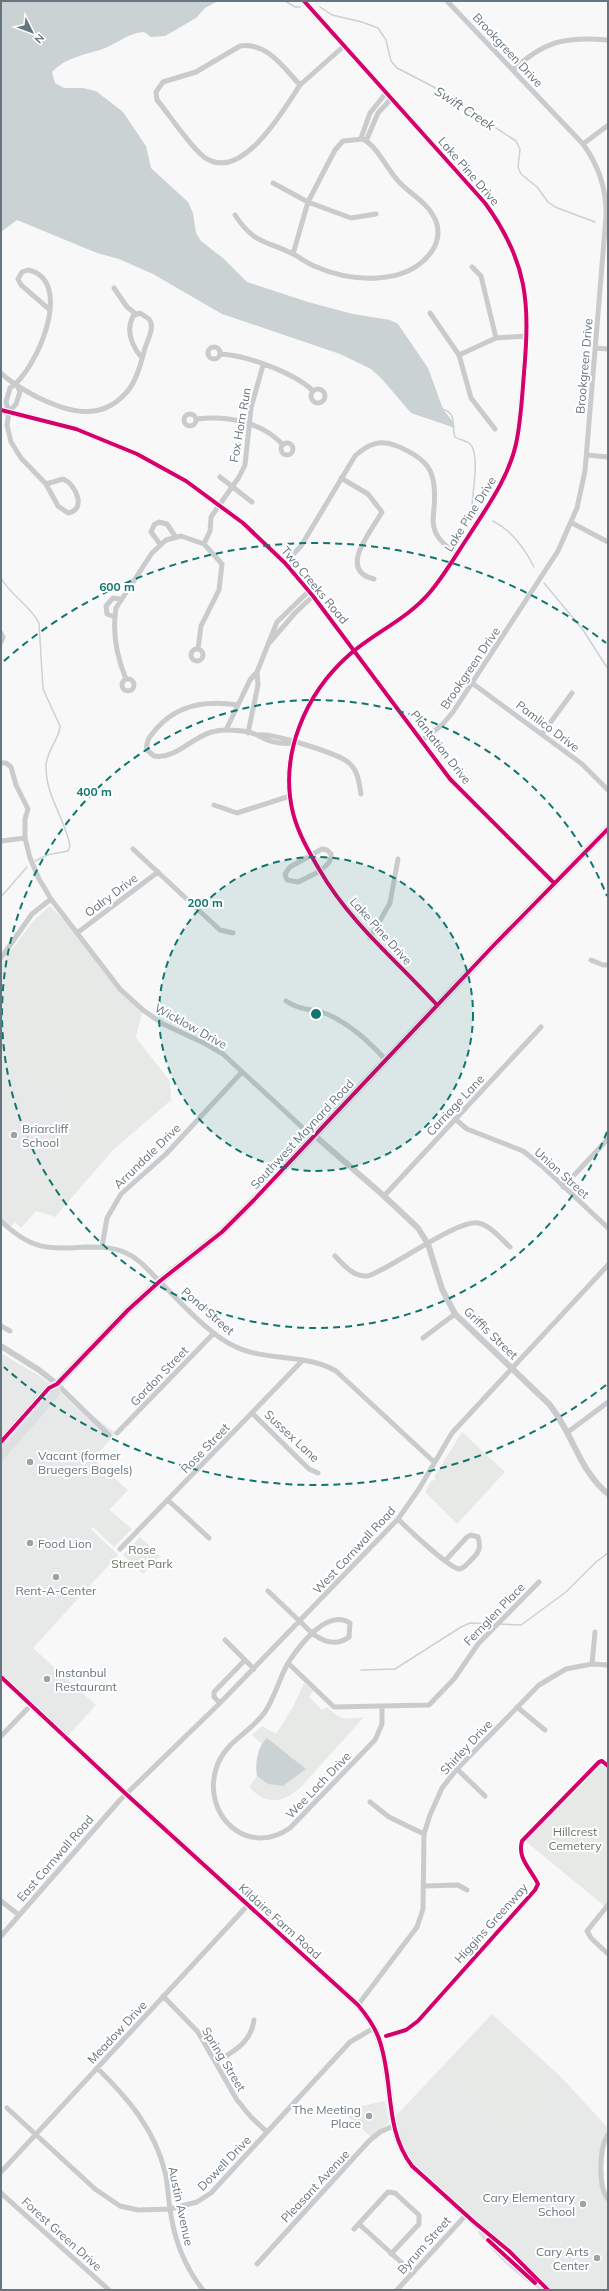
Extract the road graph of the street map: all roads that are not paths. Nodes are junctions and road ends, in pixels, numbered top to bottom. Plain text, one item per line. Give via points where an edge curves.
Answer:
1 (304, 1) edge
2 (447, 1) edge
3 (608, 40) edge
4 (344, 46) junction
5 (513, 70) junction
6 (300, 85) junction
7 (386, 93) junction
8 (391, 99) junction
9 (607, 126) dead end
10 (364, 140) junction
11 (583, 144) junction
12 (273, 182) dead end
13 (607, 201) edge
14 (308, 202) junction
15 (376, 214) dead end
16 (235, 215) dead end
17 (293, 254) junction
18 (472, 267) dead end
19 (114, 288) dead end
20 (50, 310) junction
21 (430, 313) dead end
22 (136, 314) junction
23 (527, 336) junction
24 (496, 338) junction
25 (595, 348) junction
26 (608, 349) edge
27 (220, 354) dead end
28 (459, 355) junction
29 (142, 358) junction
30 (263, 365) junction
31 (1, 373) edge
32 (17, 385) junction
33 (314, 392) dead end
34 (1, 410) edge
35 (9, 412) junction
36 (197, 419) dead end
37 (248, 423) junction
38 (495, 429) dead end
39 (283, 445) dead end
40 (586, 455) junction
41 (608, 457) edge
42 (220, 477) dead end
43 (341, 478) junction
44 (46, 484) junction
45 (233, 486) junction
46 (252, 502) dead end
47 (219, 504) junction
48 (572, 523) junction
49 (175, 536) junction
50 (608, 542) edge
51 (160, 544) junction
52 (204, 544) junction
53 (457, 554) junction
54 (285, 563) junction
55 (374, 579) dead end
56 (311, 594) junction
57 (120, 600) junction
58 (115, 617) junction
59 (1, 633) edge
60 (1, 642) edge
61 (270, 643) junction
62 (198, 649) dead end
63 (353, 652) junction
64 (257, 672) junction
65 (126, 679) dead end
66 (472, 683) junction
67 (572, 693) dead end
68 (238, 705) junction
69 (226, 730) junction
70 (248, 733) junction
71 (542, 734) junction
72 (421, 741) junction
73 (294, 742) junction
74 (1, 763) edge
75 (608, 790) edge
76 (361, 794) dead end
77 (290, 796) junction
78 (214, 805) dead end
79 (608, 829) edge
80 (25, 838) junction
81 (1, 841) edge
82 (133, 849) dead end
83 (311, 854) junction
84 (398, 859) dead end
85 (320, 870) junction
86 (158, 872) junction
87 (554, 883) junction
88 (51, 899) junction
89 (77, 933) junction
90 (233, 933) dead end
91 (370, 938) junction
92 (1, 958) edge
93 (591, 960) dead end
94 (608, 965) edge
95 (286, 1001) dead end
96 (437, 1005) junction
97 (541, 1028) dead end
98 (385, 1059) junction
99 (242, 1072) junction
100 (455, 1119) junction
101 (314, 1135) junction
102 (608, 1139) edge
103 (563, 1187) junction
104 (384, 1196) junction
105 (1, 1221) edge
106 (608, 1228) edge
107 (428, 1244) junction
108 (102, 1247) junction
109 (510, 1247) dead end
110 (335, 1256) dead end
111 (608, 1266) edge
112 (160, 1281) junction
113 (455, 1314) junction
114 (1, 1326) edge
115 (10, 1331) dead end
116 (214, 1333) junction
117 (423, 1338) dead end
118 (1, 1346) edge
119 (303, 1360) junction
120 (512, 1368) junction
121 (57, 1384) junction
122 (608, 1402) edge
123 (252, 1413) junction
124 (568, 1432) junction
125 (117, 1433) dead end
126 (109, 1435) dead end
127 (1, 1442) edge
128 (1, 1456) edge
129 (434, 1462) junction
130 (318, 1473) dead end
131 (608, 1494) edge
132 (169, 1501) junction
133 (398, 1519) junction
134 (209, 1538) dead end
135 (120, 1549) dead end
136 (445, 1561) junction
137 (539, 1582) dead end
138 (268, 1591) dead end
139 (300, 1622) junction
140 (595, 1632) dead end
141 (313, 1634) junction
142 (225, 1640) dead end
143 (245, 1660) junction
144 (288, 1663) junction
145 (592, 1664) junction
146 (608, 1665) edge
147 (254, 1669) junction
148 (1, 1676) edge
149 (220, 1704) junction
150 (31, 1705) junction
151 (517, 1707) junction
152 (382, 1708) junction
153 (545, 1730) dead end
154 (1, 1736) edge
155 (457, 1769) junction
156 (126, 1794) junction
157 (485, 1796) dead end
158 (370, 1802) dead end
159 (424, 1834) junction
160 (424, 1886) junction
161 (467, 1890) dead end
162 (1, 1901) edge
163 (248, 1905) junction
164 (608, 1905) edge
165 (19, 1915) junction
166 (1, 1936) edge
167 (608, 1954) edge
168 (163, 1996) junction
169 (358, 2005) junction
170 (254, 2020) dead end
171 (374, 2028) junction
172 (216, 2062) junction
173 (97, 2068) junction
174 (7, 2108) dead end
175 (393, 2126) junction
176 (267, 2132) junction
177 (36, 2134) junction
178 (608, 2135) edge
179 (1, 2172) edge
180 (1, 2193) edge
181 (608, 2199) edge
182 (170, 2209) junction
183 (466, 2215) junction
184 (359, 2224) junction
185 (354, 2229) dead end
186 (391, 2254) junction
187 (257, 2264) dead end
188 (412, 2273) junction
189 (109, 2290) edge
190 (203, 2290) edge
191 (397, 2290) edge
192 (548, 2290) edge

1 - 4 street, Lake Pine Drive
2 - 5 street, Brookgreen Drive
3 - 5 street via 557,41 533,52
4 - 6 street
4 - 7 street, Lake Pine Drive
5 - 11 street, Brookgreen Drive
6 - 6 street via 263,139 243,154 222,163 203,156 157,100 156,95 163,82 196,72 230,50 245,46 261,48 271,55
7 - 8 street, Lake Pine Drive
7 - 10 street via 370,113
8 - 10 street via 378,113
8 - 23 street, Lake Pine Drive via 500,223 515,253 523,280
9 - 11 street
10 - 14 street via 350,139 338,145
10 - 17 street via 399,183 434,215 439,228 433,250 415,268 389,277 343,275 313,266
11 - 13 street, Brookgreen Drive via 599,171
12 - 14 street
13 - 25 street, Brookgreen Drive
14 - 15 street via 351,218
14 - 17 street
16 - 17 street via 247,233 256,240
18 - 24 street via 481,276
19 - 22 street via 127,307
20 - 20 street via 51,294 48,282 32,271 22,272 18,279 21,285
20 - 32 street via 37,352
21 - 28 street
22 - 29 street via 131,320 130,335 134,348
22 - 29 street via 145,316 152,325
23 - 24 street
23 - 53 street, Lake Pine Drive via 518,432 510,464 495,494
24 - 28 street
25 - 26 street
25 - 40 street, Brookgreen Drive
27 - 30 street via 233,355
28 - 38 street via 471,398
29 - 32 street via 131,386 124,395 97,412 79,412 58,407
30 - 33 street via 295,378
30 - 37 street, Fox Horn Run
31 - 32 street
32 - 35 street via 20,392 16,404
32 - 35 street via 10,388 6,402
34 - 35 street, Two Creeks Road
35 - 44 street via 8,432 15,451
35 - 47 street, Two Creeks Road via 49,421 109,442 174,474
36 - 37 street via 217,418
37 - 39 street via 269,432
37 - 45 street, Fox Horn Run via 245,465
40 - 41 street
40 - 48 street, Brookgreen Drive via 582,491
42 - 45 street, Fox Horn Run
43 - 53 street via 356,456 365,447 377,442 398,447 417,458 427,465 434,481 433,518 436,535
43 - 54 street via 300,546
43 - 55 street via 368,494 382,512 359,551 356,561 362,576
44 - 44 street via 62,511 74,511 77,507 77,493 71,484 62,479
45 - 46 street, Fox Horn Run
45 - 47 street, Fox Horn Run
47 - 52 street, Fox Horn Run via 211,517 210,531
47 - 54 street, Two Creeks Road
48 - 50 street
48 - 66 street, Brookgreen Drive via 558,551
49 - 51 street
49 - 51 street via 167,524 159,522 154,525 151,532
49 - 52 street
51 - 57 street
52 - 62 street via 219,559 223,569 219,590 201,626
53 - 63 street, Lake Pine Drive via 430,592 413,610
54 - 56 street, Two Creeks Road
56 - 61 street
56 - 61 street via 280,618
56 - 63 street, Two Creeks Road
57 - 58 street
57 - 58 street via 114,598 106,606 107,614
58 - 65 street via 117,650
59 - 60 street
61 - 64 street
63 - 72 street, Plantation Drive
63 - 73 street, Lake Pine Drive via 323,684 305,714
64 - 68 street via 250,680
64 - 70 street via 258,685
66 - 71 street, Pamlico Drive
66 - 72 street, Brookgreen Drive via 448,718
67 - 71 street
68 - 69 street
68 - 69 street via 208,703 185,707 159,725 146,745 150,754 159,757 175,752 206,733
69 - 70 street
70 - 73 street via 264,734
71 - 75 street, Pamlico Drive via 586,768
72 - 87 street, Plantation Drive via 450,779
73 - 76 street via 339,756 349,763 358,776
73 - 77 street, Lake Pine Drive via 289,765
74 - 80 street, Wicklow Drive via 12,767 18,789 28,808
77 - 78 street via 237,813
77 - 83 street, Lake Pine Drive via 296,822
79 - 87 main road, Southwest Maynard Road
80 - 81 street
80 - 88 street, Wicklow Drive via 32,866
82 - 86 street
83 - 85 street, Lake Pine Drive
83 - 85 street via 322,849 331,854 329,863
83 - 85 street via 290,868 285,878 290,882 298,882
84 - 91 street via 390,903
85 - 91 street, Lake Pine Drive via 344,907
86 - 89 street, Oalry Drive
86 - 90 street via 220,930
87 - 96 main road, Southwest Maynard Road
88 - 89 street, Wicklow Drive
88 - 92 street via 32,914
89 - 99 street, Wicklow Drive via 120,989 143,1010 170,1028 216,1049
91 - 96 street, Lake Pine Drive
93 - 94 street
95 - 98 street via 296,1008 325,1013 348,1025
96 - 98 main road, Southwest Maynard Road
97 - 100 street, Carriage Lane
98 - 101 main road, Southwest Maynard Road
99 - 101 street, Wicklow Drive via 304,1129
99 - 108 street, Arrundale Drive via 163,1157 121,1194 107,1218
100 - 103 street, Union Street via 466,1129 523,1151
100 - 104 street, Carriage Lane
101 - 104 street, Griffis Street
101 - 112 main road, Southwest Maynard Road via 222,1232
102 - 103 street
103 - 106 street, Union Street
104 - 107 street, Griffis Street via 412,1222
105 - 108 street, Pond Street via 30,1244 44,1248
107 - 109 street via 467,1224 478,1223 488,1227
107 - 110 street via 368,1276 352,1272
107 - 113 street, Griffis Street via 442,1289
108 - 112 street, Pond Street via 126,1252
111 - 120 street, West Cornwall Road
112 - 116 street, Pond Street
112 - 121 main road, Southwest Maynard Road via 128,1310
113 - 117 street
113 - 120 street, Griffis Street
114 - 115 street
116 - 119 street, Pond Street via 233,1346 250,1352
116 - 125 street, Gordon Street
118 - 121 street
119 - 123 street, Rose Street
119 - 129 street, Pond Street via 327,1366 344,1376
120 - 124 street, Griffis Street via 549,1404
120 - 129 street, West Cornwall Road via 452,1433
121 - 126 street
121 - 127 main road, Southwest Maynard Road via 49,1388
121 - 128 main road, Southwest Maynard Road via 56,1393
122 - 124 street
123 - 130 street, Sussex Lane via 310,1469
123 - 132 street, Rose Street
124 - 131 street, Griffis Street via 585,1470
129 - 133 street, West Cornwall Road
132 - 134 street
132 - 135 street, Rose Street
133 - 136 street
133 - 139 street, West Cornwall Road
136 - 136 street via 457,1568 464,1567 479,1550 478,1537 467,1537
137 - 152 street, Fernglen Place via 478,1644 454,1679 428,1705
138 - 139 street
139 - 141 street
139 - 147 street, West Cornwall Road
140 - 145 street
141 - 141 street, Wee Loch Drive via 329,1642 340,1642 349,1637 351,1627 346,1621 331,1619
141 - 144 street, Wee Loch Drive
142 - 143 street
143 - 147 street
143 - 149 street via 214,1692 214,1697
144 - 152 street, Fernglen Place via 334,1707
144 - 152 street, Wee Loch Drive via 265,1712 227,1747 215,1771 216,1802 230,1827 239,1834 262,1838 290,1828 375,1740 382,1724
145 - 146 street, Shirley Drive
145 - 151 street, Shirley Drive via 552,1676
147 - 149 street, West Cornwall Road
148 - 150 main road, Kildaire Farm Road
149 - 156 street, West Cornwall Road
150 - 154 street
150 - 156 main road, Kildaire Farm Road
151 - 153 street
151 - 155 street, Shirley Drive
155 - 157 street
155 - 159 street, Shirley Drive via 439,1795
156 - 163 main road, Kildaire Farm Road
156 - 165 street, East Cornwall Road
158 - 159 street via 389,1818
159 - 160 street, Shirley Drive
160 - 161 street via 458,1885
160 - 169 street, Shirley Drive via 423,1909 417,1927
162 - 165 street
163 - 168 street, Meadow Drive
163 - 169 main road, Kildaire Farm Road
164 - 167 street via 587,1931
165 - 166 street, East Cornwall Road
168 - 172 street, Spring Street via 192,2026
168 - 173 street, Meadow Drive
169 - 171 main road, Kildaire Farm Road
170 - 172 street via 253,2029 244,2043
171 - 175 main road, Kildaire Farm Road via 384,2058
171 - 176 street, Dowell Drive via 350,2042
172 - 176 street, Spring Street via 237,2100
173 - 177 street, Meadow Drive
173 - 182 street, Austin Avenue via 130,2102 146,2127 165,2173
174 - 177 street, Dowell Drive
175 - 183 main road, Kildaire Farm Road via 399,2147 412,2166
175 - 187 street, Pleasant Avenue via 380,2132 370,2141
176 - 182 street, Dowell Drive via 207,2196 189,2205
177 - 179 street, Meadow Drive
177 - 182 street, Dowell Drive via 95,2189 113,2202 138,2210
178 - 181 street via 603,2145 602,2157 602,2181 604,2194
180 - 189 street, Forest Green Drive
182 - 190 street, Austin Avenue via 181,2255
183 - 188 street, Byrum Street
183 - 192 main road, Kildaire Farm Road via 519,2260
184 - 185 street
184 - 186 street
184 - 186 street via 388,2192 395,2193 420,2219 419,2224
186 - 188 street
188 - 191 street, Byrum Street

